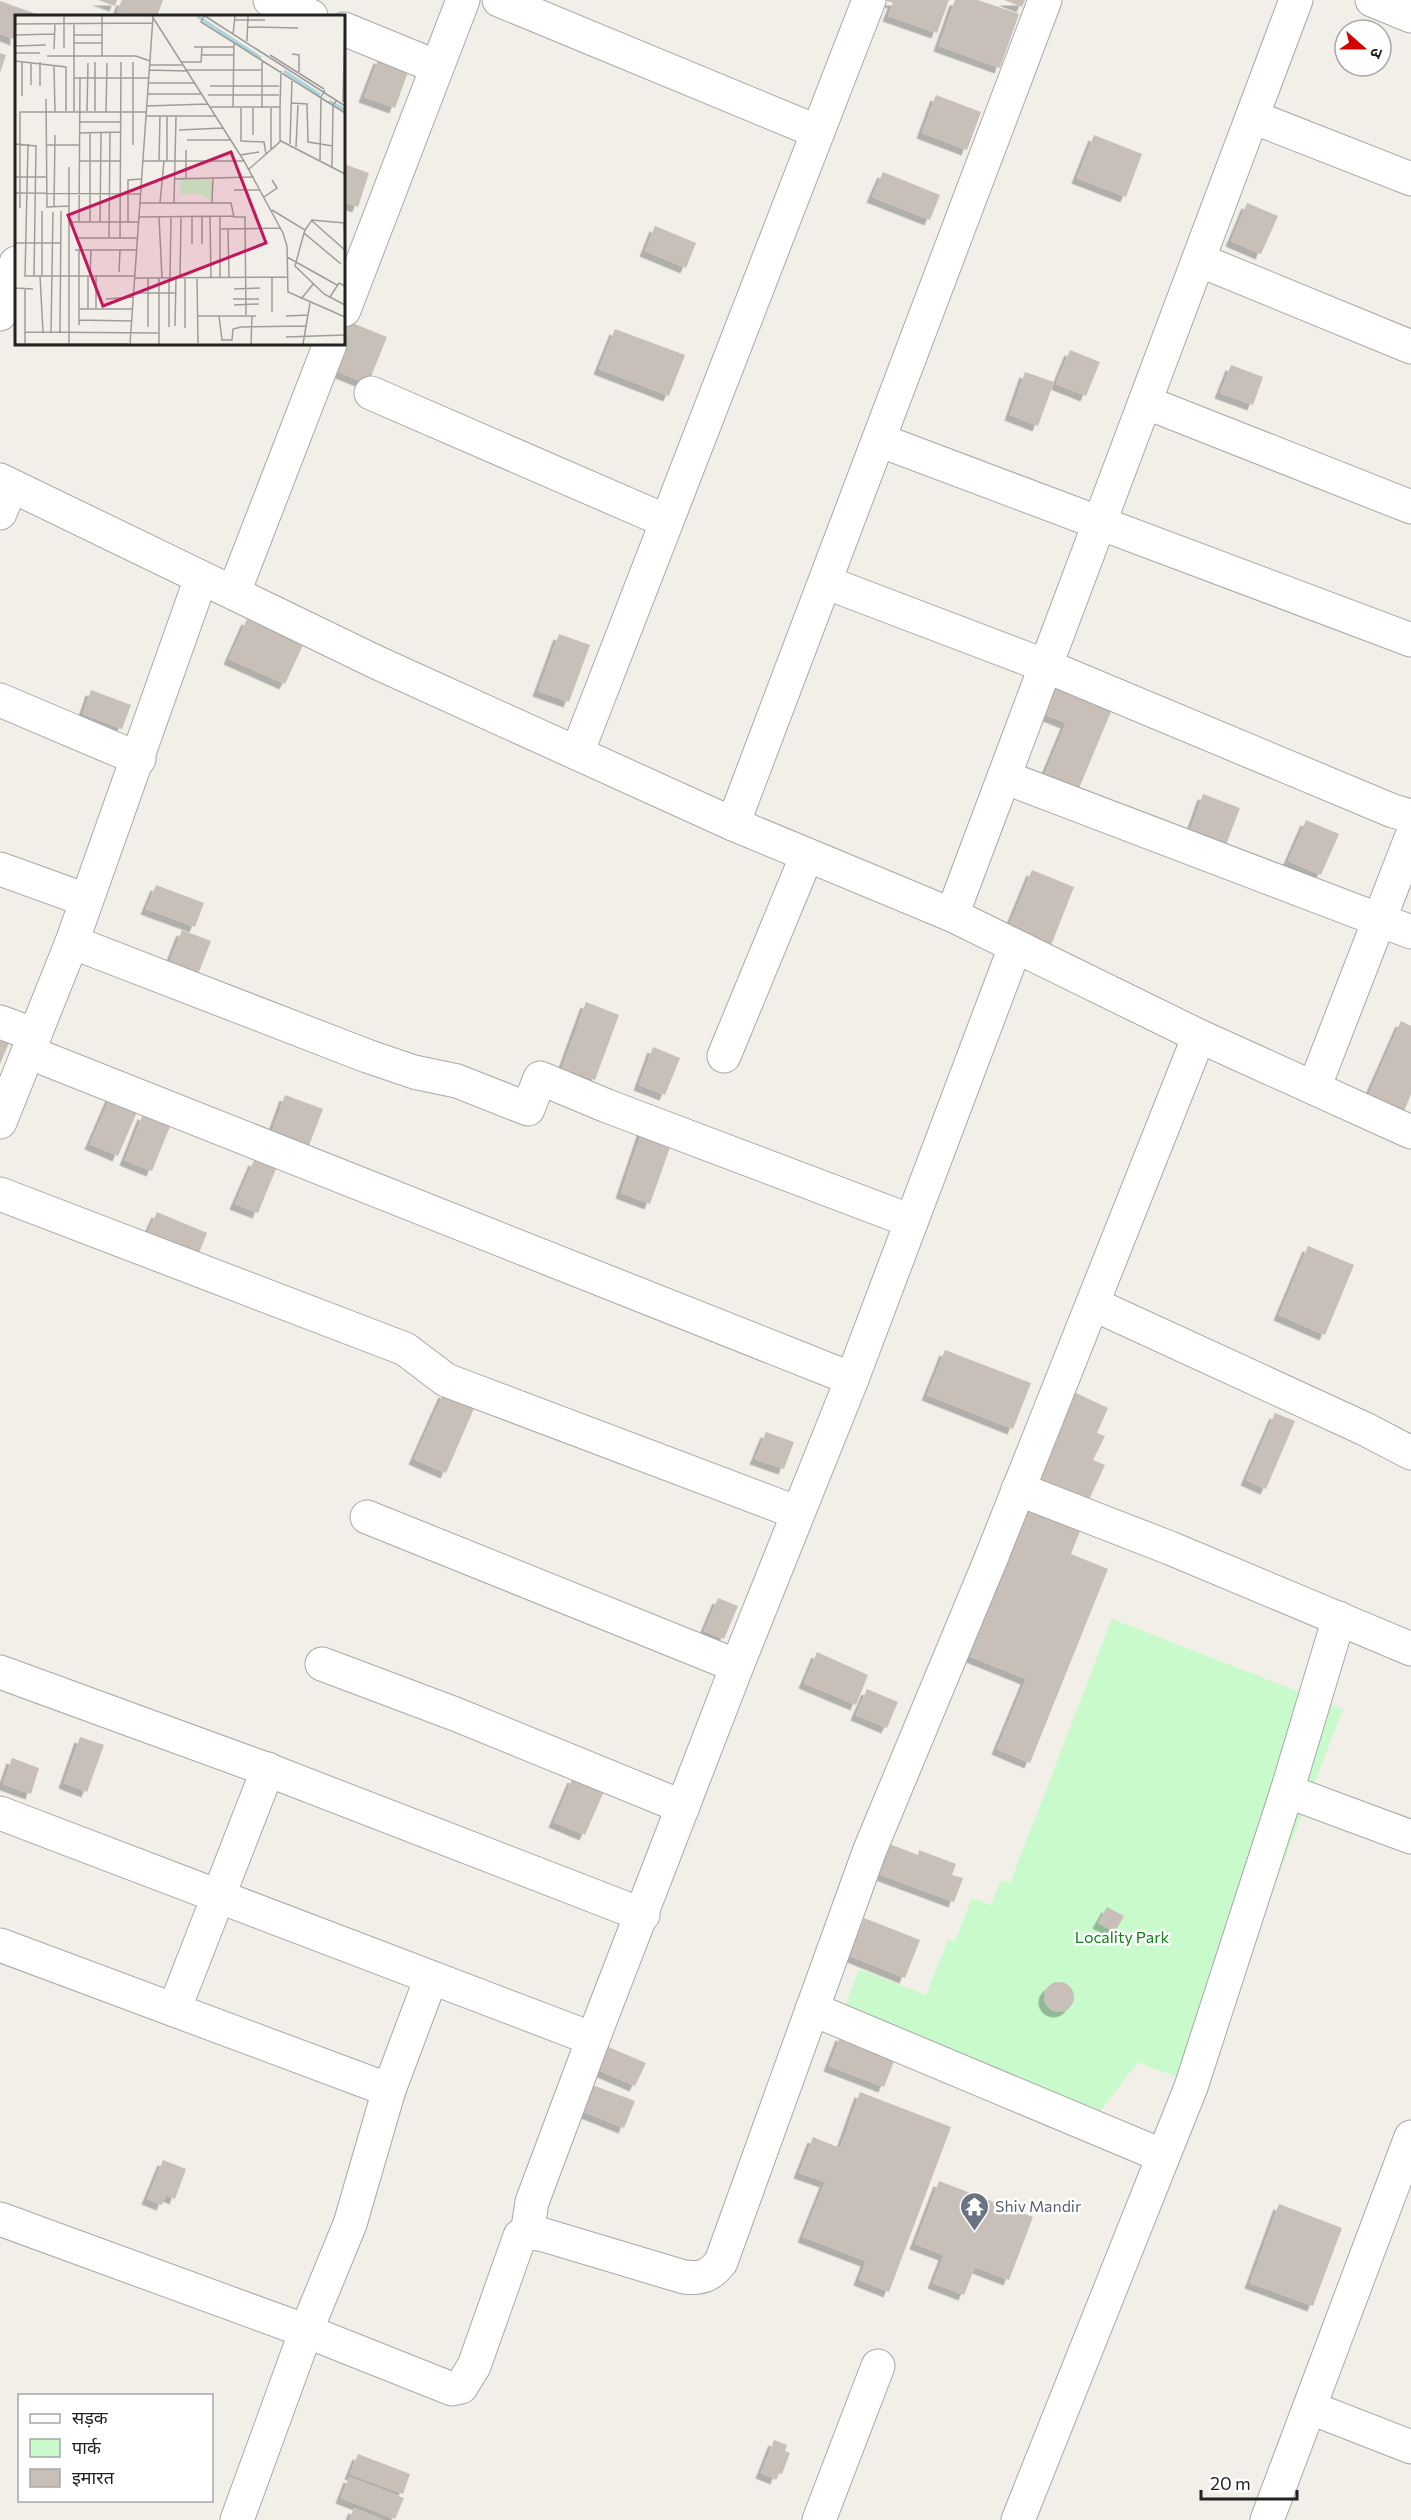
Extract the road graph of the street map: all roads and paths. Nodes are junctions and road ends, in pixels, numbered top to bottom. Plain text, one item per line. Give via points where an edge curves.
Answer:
1 (270, 0) edge
2 (463, 0) edge
3 (498, 0) edge
4 (869, 0) edge
5 (1045, 0) edge
6 (1296, 0) edge
7 (1372, 0) edge
8 (308, 15) edge
9 (1411, 16) edge
10 (345, 30) edge
11 (437, 67) junction
12 (1252, 117) junction
13 (818, 132) junction
14 (1411, 179) edge
15 (1199, 260) junction
16 (15, 266) edge
17 (345, 307) edge
18 (0, 314) edge
19 (330, 345) edge
20 (1411, 347) edge
21 (370, 393) dead end
22 (1145, 402) junction
23 (879, 440) junction
24 (4, 493) edge
25 (1411, 507) edge
26 (666, 521) junction
27 (1100, 524) junction
28 (201, 578) junction
29 (825, 582) junction
30 (234, 592) junction
31 (1411, 640) edge
32 (1046, 666) junction
33 (0, 700) edge
34 (577, 753) junction
35 (139, 759) junction
36 (1004, 777) junction
37 (1411, 816) edge
38 (733, 824) junction
39 (1411, 838) edge
40 (807, 855) junction
41 (0, 869) edge
42 (86, 900) junction
43 (952, 915) junction
44 (1379, 920) junction
45 (1411, 932) edge
46 (72, 942) junction
47 (1015, 947) junction
48 (0, 1022) edge
49 (1199, 1036) junction
50 (31, 1044) junction
51 (724, 1056) dead end
52 (1314, 1088) junction
53 (0, 1122) edge
54 (1411, 1132) edge
55 (0, 1194) edge
56 (911, 1221) junction
57 (1093, 1304) junction
58 (852, 1378) junction
59 (1411, 1453) edge
60 (1018, 1489) junction
61 (798, 1513) junction
62 (367, 1517) dead end
63 (1339, 1618) junction
64 (1411, 1649) edge
65 (322, 1664) dead end
66 (737, 1666) junction
67 (0, 1672) edge
68 (268, 1769) junction
69 (1287, 1791) junction
70 (683, 1807) junction
71 (0, 1813) edge
72 (1411, 1838) edge
73 (218, 1896) junction
74 (643, 1915) junction
75 (0, 1945) edge
76 (431, 1978) junction
77 (812, 2009) junction
78 (174, 2010) junction
79 (594, 2038) junction
80 (389, 2090) junction
81 (1411, 2137) edge
82 (1163, 2156) junction
83 (0, 2219) edge
84 (526, 2234) junction
85 (306, 2331) junction
86 (878, 2366) dead end
87 (1311, 2408) junction
88 (1411, 2447) edge
89 (237, 2520) edge
90 (819, 2520) edge
91 (1018, 2520) edge
92 (1267, 2520) edge

1 - 8 street
2 - 11 street
3 - 13 street
4 - 13 street
5 - 23 street
6 - 12 street
7 - 9 street
10 - 11 street
11 - 17 street
12 - 14 street
12 - 15 street
13 - 26 street
15 - 20 street
15 - 22 street
16 - 18 street
19 - 30 street
21 - 26 street
22 - 25 street
22 - 27 street
23 - 27 street
23 - 29 street
24 - 28 street
26 - 34 street
27 - 31 street
27 - 32 street
28 - 30 street
28 - 35 street
29 - 32 street
29 - 38 street
30 - 34 street via 378,663
32 - 36 street
32 - 37 street
33 - 35 street
34 - 38 street
35 - 42 street
36 - 43 street
36 - 44 street
38 - 40 street
39 - 44 street
40 - 43 street
40 - 51 street
41 - 42 street
42 - 46 street
43 - 47 street
44 - 45 street
44 - 52 street
46 - 50 street
46 - 56 street via 367,1056 457,1081 528,1109 540,1078
47 - 49 street
47 - 56 street
48 - 50 street
49 - 52 street
49 - 57 street
50 - 53 street
50 - 58 street
52 - 54 street
55 - 61 street via 405,1349 446,1380
56 - 58 street
57 - 59 street
57 - 60 street
58 - 61 street
60 - 63 street
60 - 77 street via 869,1851
61 - 66 street
62 - 66 street
63 - 64 street
63 - 69 street
65 - 70 street
66 - 70 street
67 - 68 street
68 - 73 street
68 - 74 street
69 - 72 street
69 - 82 street via 1210,2034
70 - 74 street
71 - 73 street
73 - 76 street
73 - 78 street
74 - 79 street
75 - 78 street
76 - 79 street
76 - 80 street
77 - 82 street
77 - 84 street via 721,2262 714,2271 705,2277 684,2277 544,2235
78 - 80 street
79 - 84 street via 530,2209
80 - 85 street via 353,2215
81 - 87 street
82 - 91 street
83 - 85 street
84 - 85 street via 516,2244 474,2366 461,2387 440,2386
85 - 89 street
86 - 90 street
87 - 88 street
87 - 92 street

